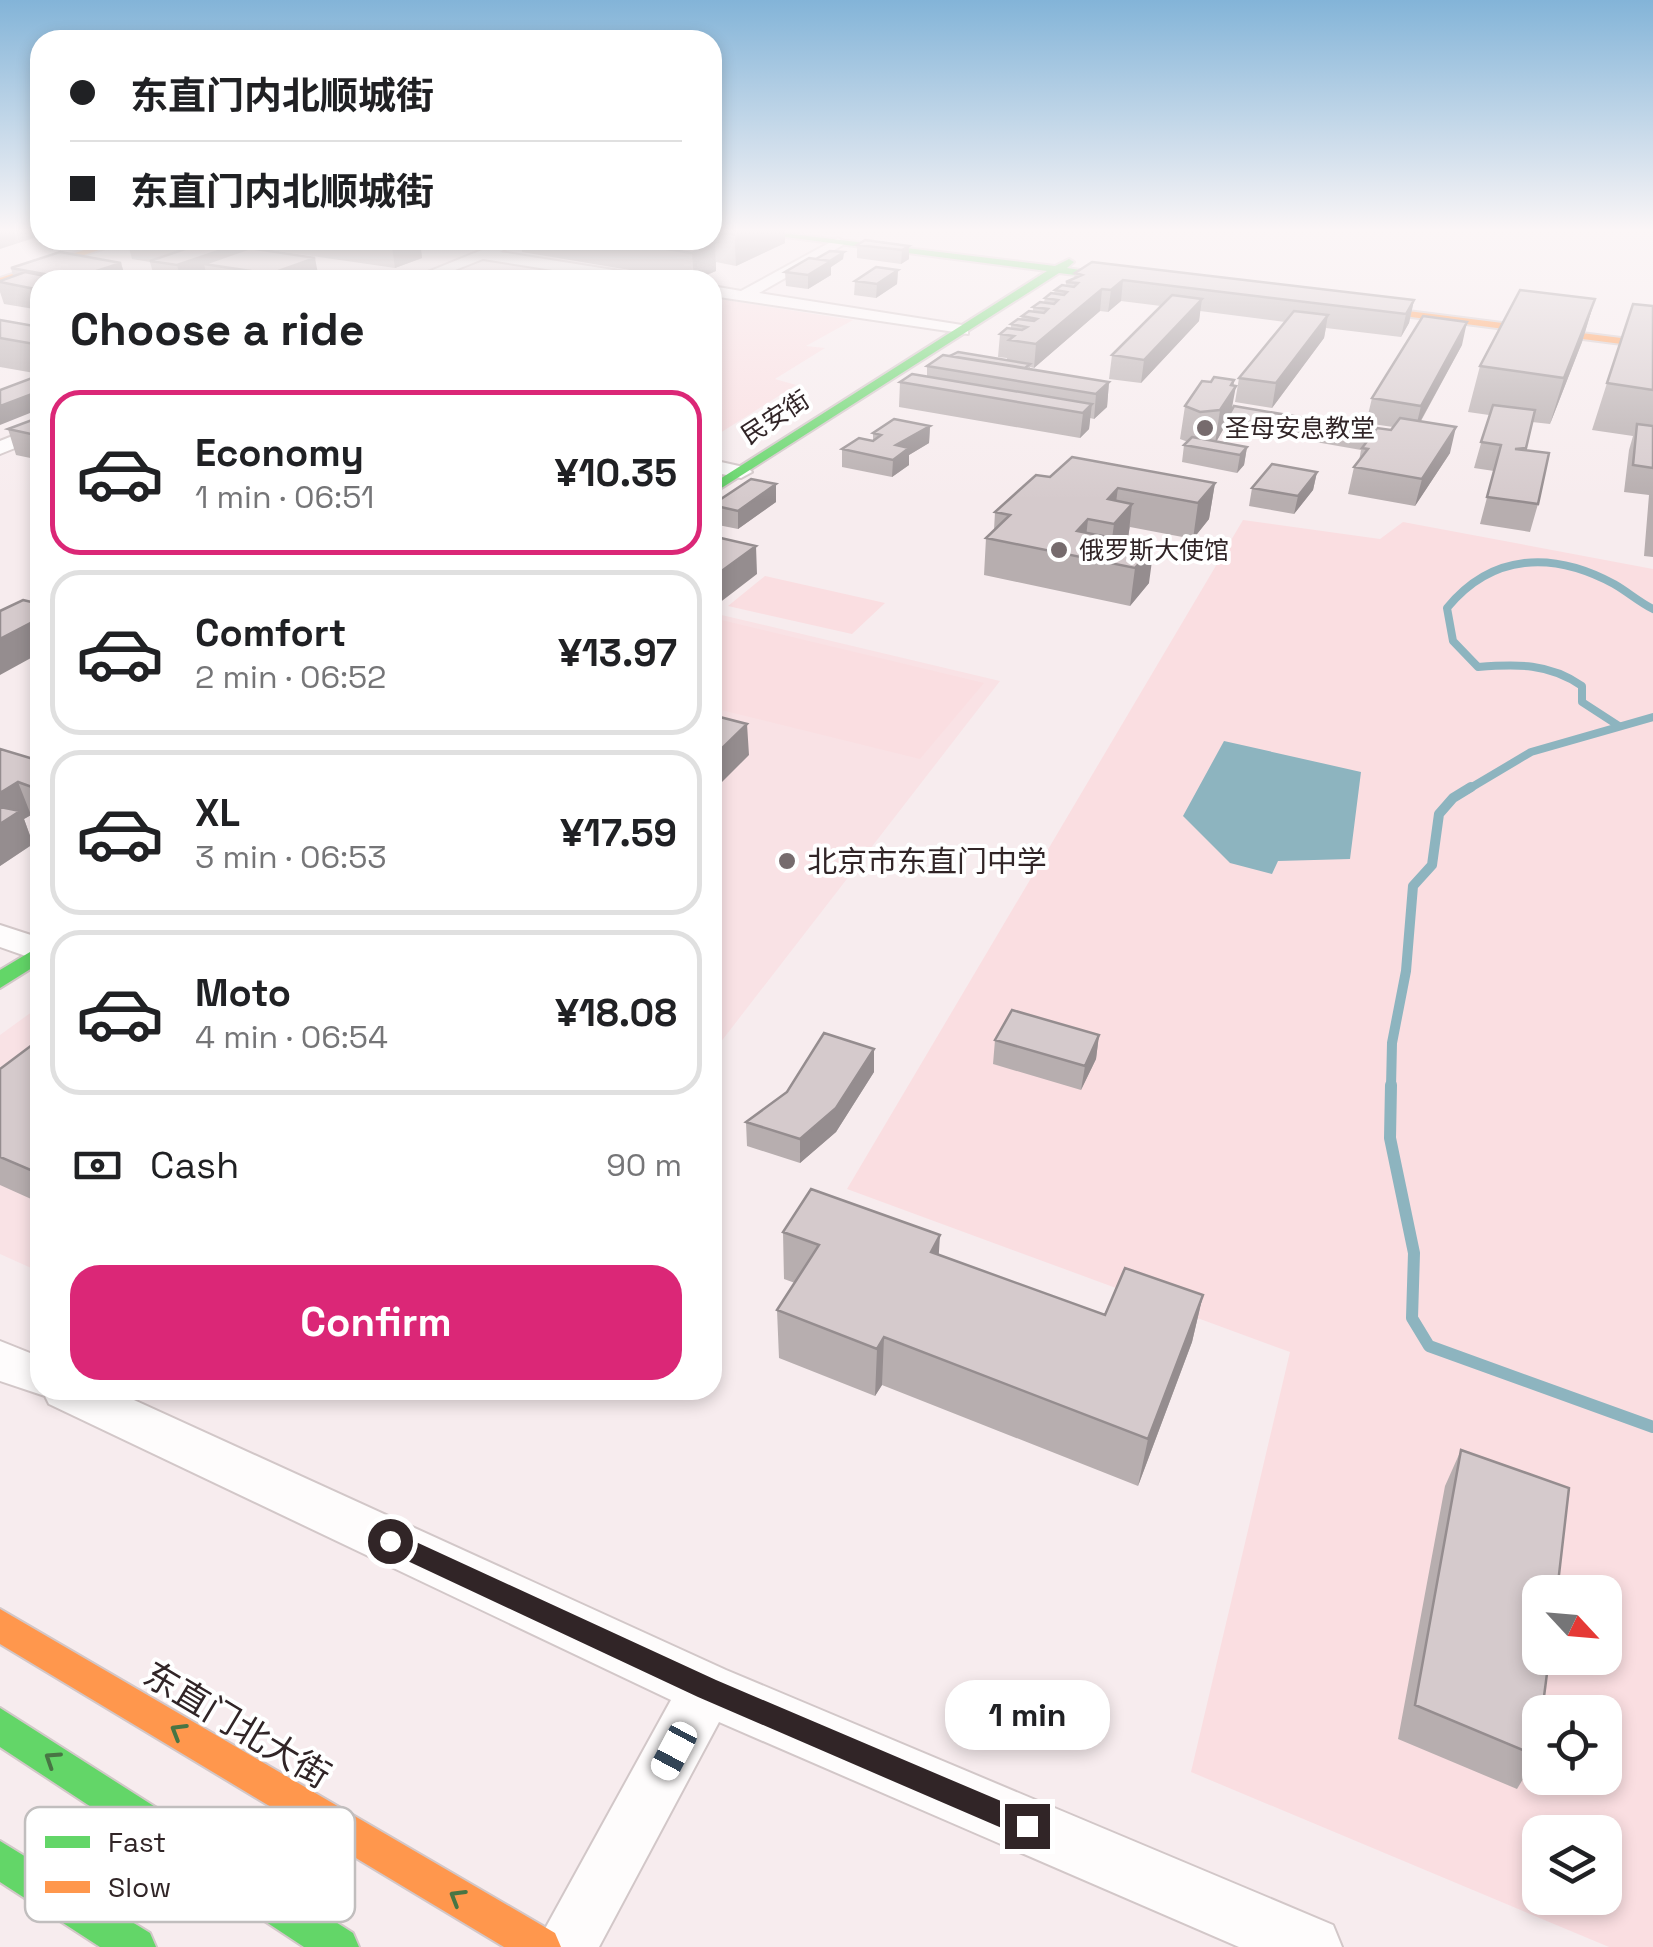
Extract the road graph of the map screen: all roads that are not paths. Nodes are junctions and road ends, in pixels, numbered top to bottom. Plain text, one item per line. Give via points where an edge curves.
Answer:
1 (890, 319) edge
2 (980, 319) edge
3 (1467, 319) edge
4 (1496, 319) edge
5 (962, 330) junction
6 (1653, 337) edge
7 (1653, 345) edge
8 (30, 435) edge
9 (0, 448) edge
10 (722, 468) edge
11 (741, 472) junction
12 (722, 484) edge
13 (0, 935) edge
14 (30, 947) edge
15 (30, 958) edge
16 (0, 981) edge
17 (0, 1360) edge
18 (30, 1374) edge
19 (87, 1400) edge
20 (0, 1625) edge
21 (707, 1688) junction
22 (0, 1726) edge
23 (124, 1807) edge
24 (305, 1807) edge
25 (355, 1837) edge
26 (0, 1860) edge
27 (25, 1876) edge
28 (97, 1922) edge
29 (301, 1922) edge
30 (136, 1947) edge
31 (339, 1947) edge
32 (540, 1947) edge
33 (566, 1947) edge
34 (1310, 1947) edge

1 - 5 street
2 - 5 main road, 民安街
3 - 7 main road
4 - 6 main road
5 - 11 main road, 民安街
8 - 9 street
10 - 11 street
11 - 12 main road, 民安街
13 - 14 street
15 - 16 main road
17 - 18 street
19 - 21 street
24 -> 20 main road, 东直门北大街
21 - 33 street
21 - 34 street
23 -> 22 main road
32 -> 25 main road, 东直门北大街
26 - 27 main road
28 - 30 main road
31 -> 29 main road

